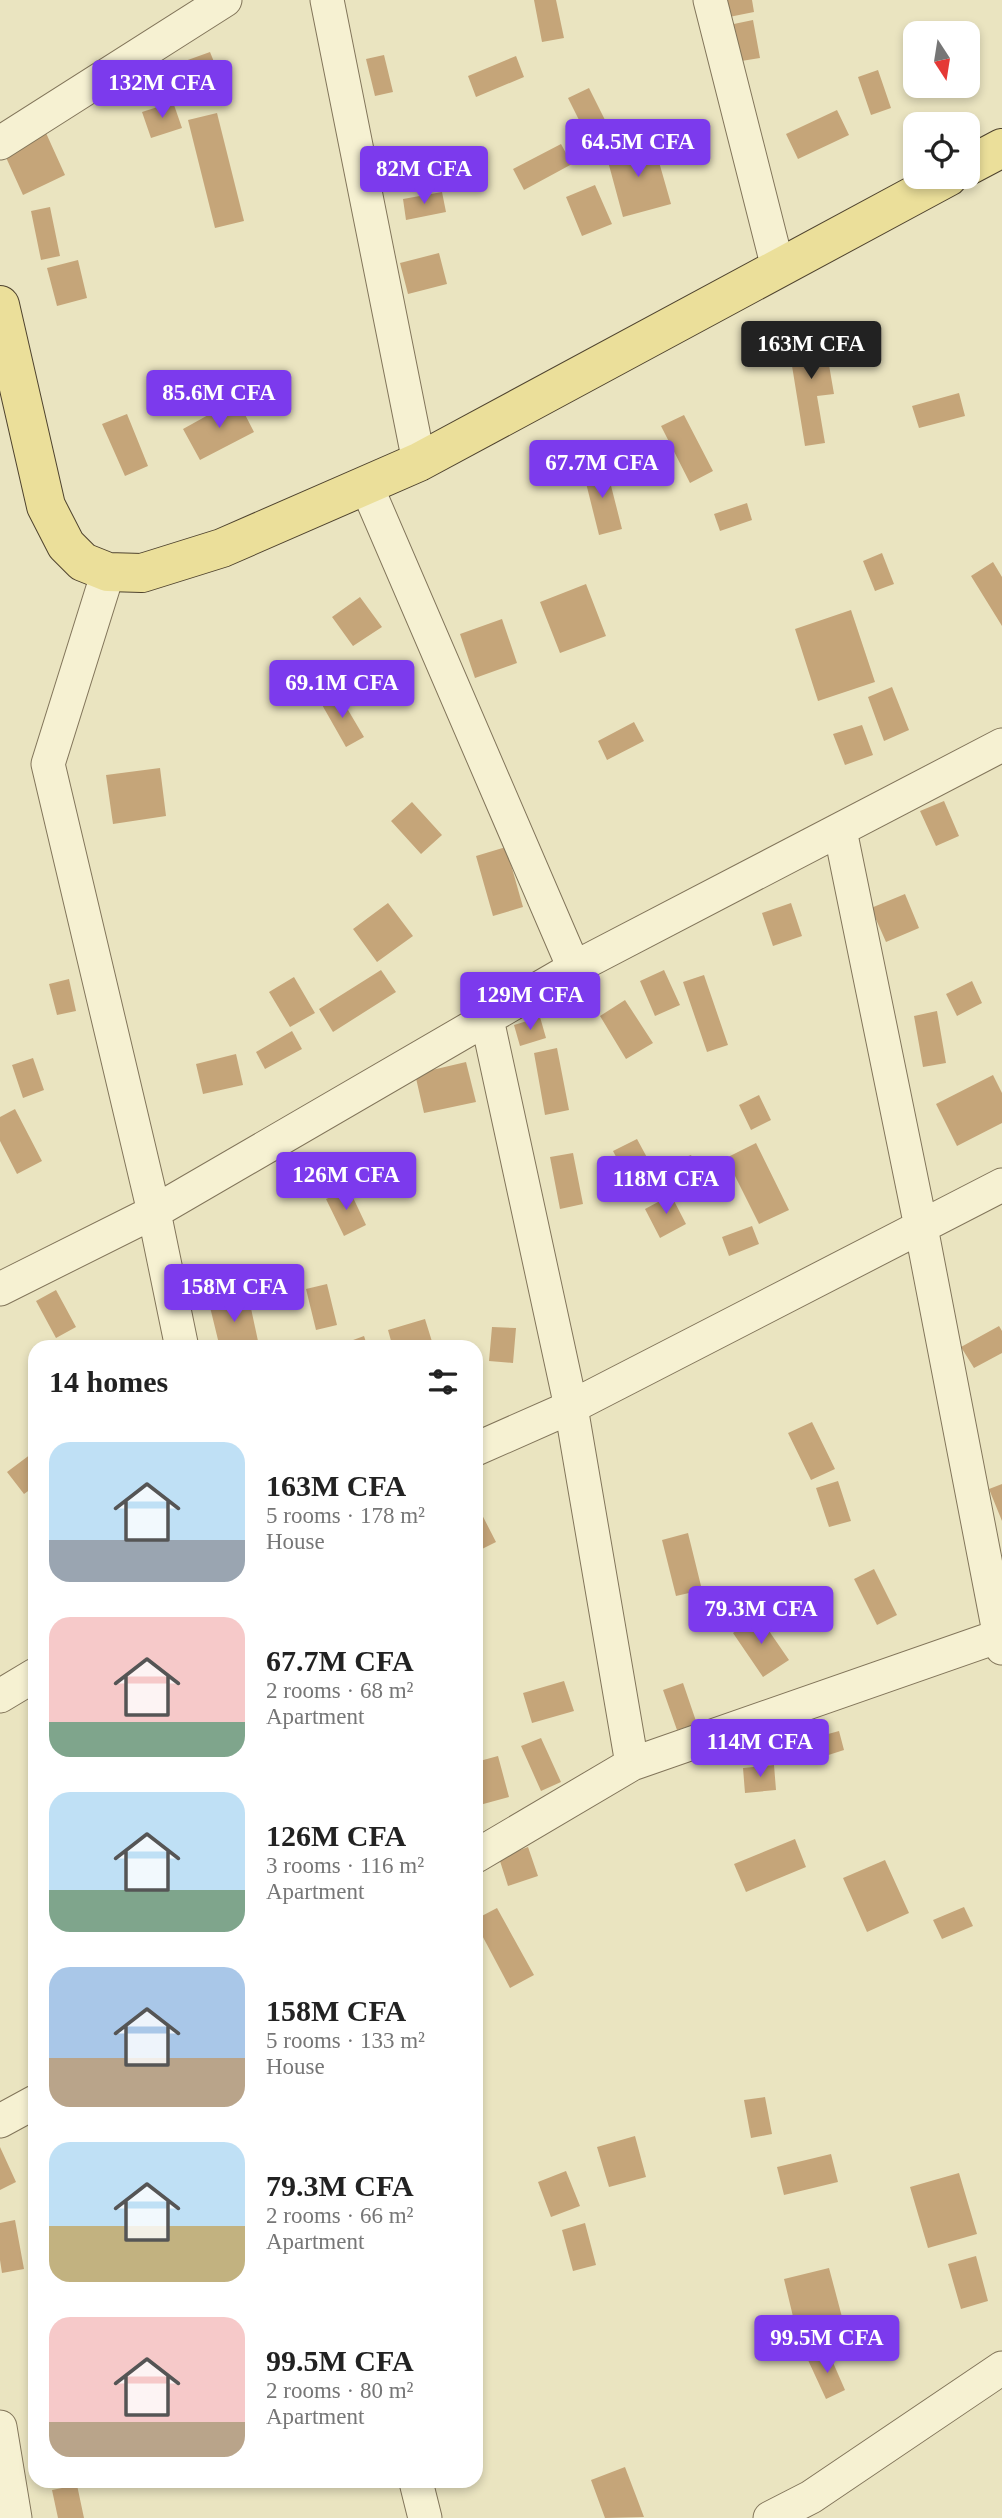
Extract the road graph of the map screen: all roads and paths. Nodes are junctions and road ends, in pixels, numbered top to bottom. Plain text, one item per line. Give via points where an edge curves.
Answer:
1 (225, 0) edge
2 (327, 0) edge
3 (710, 0) edge
4 (0, 142) edge
5 (1002, 148) edge
6 (980, 160) edge
7 (926, 189) edge
8 (778, 268) junction
9 (0, 305) edge
10 (419, 462) junction
11 (366, 485) junction
12 (108, 572) junction
13 (1002, 745) edge
14 (840, 830) junction
15 (574, 968) junction
16 (487, 1019) junction
17 (1002, 1185) edge
18 (154, 1212) junction
19 (921, 1227) junction
20 (0, 1289) edge
21 (180, 1340) edge
22 (571, 1408) junction
23 (483, 1446) edge
24 (1001, 1640) edge
25 (28, 1679) edge
26 (0, 1696) edge
27 (632, 1764) junction
28 (483, 1852) edge
29 (28, 2106) edge
30 (0, 2121) edge
31 (1002, 2368) edge
32 (0, 2427) edge
33 (418, 2488) edge
34 (15, 2518) edge
35 (425, 2518) edge
36 (770, 2518) edge

1 - 4 street
2 - 10 street
3 - 8 street
5 - 6 main road
7 - 8 main road
8 - 10 main road
9 - 12 main road via 46,506 66,545 83,562
10 - 11 main road
11 - 12 main road via 222,548 142,573
11 - 15 street
12 - 18 street via 48,764
13 - 14 street
14 - 15 street
14 - 19 street
15 - 16 street
16 - 18 street
16 - 22 street
17 - 19 street
18 - 20 street
18 - 21 street
19 - 22 street
19 - 24 street
22 - 23 street
22 - 27 street
24 - 27 street
25 - 26 street
27 - 28 street
29 - 30 street
31 - 36 street via 810,2497
32 - 34 street
33 - 35 street

